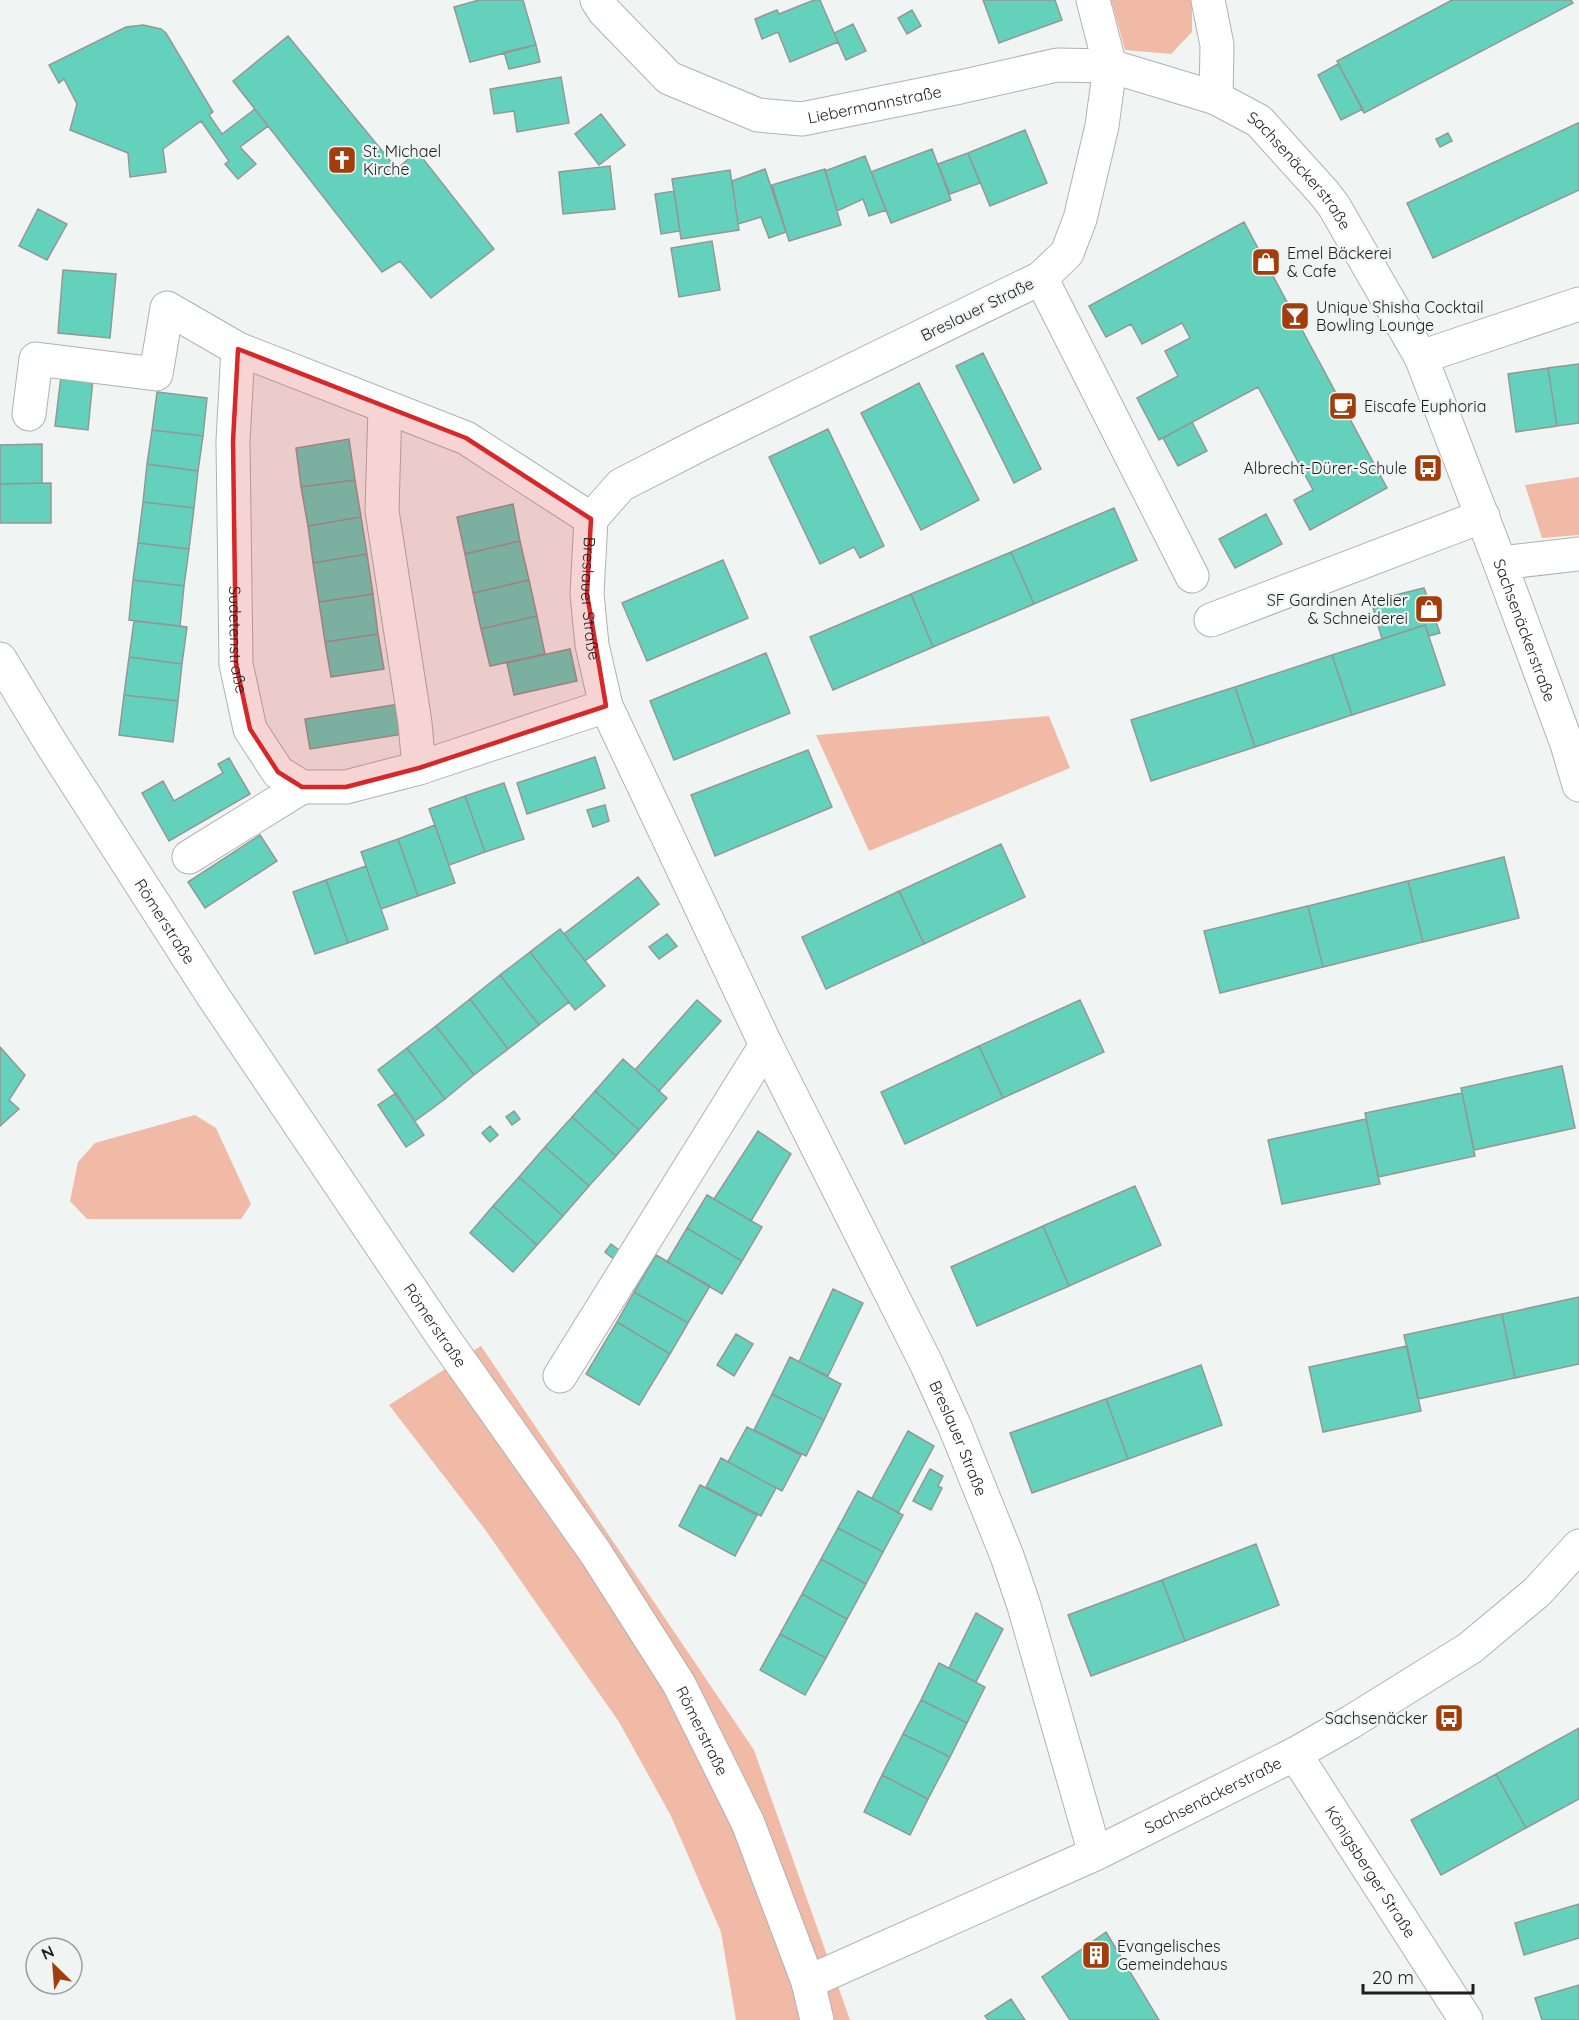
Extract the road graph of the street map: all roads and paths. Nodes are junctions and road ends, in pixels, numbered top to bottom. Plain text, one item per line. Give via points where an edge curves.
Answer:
1 (597, 0) edge
2 (1093, 0) edge
3 (1208, 0) edge
4 (1110, 66) junction
5 (1202, 94) junction
6 (1041, 278) junction
7 (1579, 304) edge
8 (238, 350) junction
9 (1421, 357) junction
10 (385, 407) junction
11 (29, 414) dead end
12 (1483, 516) junction
13 (591, 519) junction
14 (1579, 554) edge
15 (1500, 563) junction
16 (1192, 576) dead end
17 (1211, 620) dead end
18 (0, 659) edge
19 (606, 706) junction
20 (1573, 743) edge
21 (419, 768) junction
22 (1579, 785) edge
23 (302, 787) junction
24 (189, 857) dead end
25 (766, 1045) junction
26 (560, 1376) dead end
27 (1579, 1546) edge
28 (1295, 1754) junction
29 (1095, 1854) junction
30 (808, 1982) junction
31 (817, 2020) edge
32 (1466, 2020) edge

1 - 4 street, Liebermannstraße via 669,78 758,115 802,119 1057,65
2 - 4 street
3 - 5 street via 1217,45
4 - 5 street, Liebermannstraße
4 - 6 street, Breslauer Straße via 1102,126 1080,219 1067,253
5 - 9 street, Sachsenäckerstraße via 1259,121 1324,193
6 - 13 street, Breslauer Straße via 621,485
6 - 16 street, Breslauer Straße
7 - 9 street
8 - 10 street
8 - 11 street via 167,308 156,374 36,359
8 - 23 street, Sudetenstraße via 233,441 236,664 250,729 278,772
9 - 12 street, Sachsenäckerstraße
10 - 13 street via 466,438
10 - 21 street via 382,511
12 - 15 street, Sachsenäckerstraße
12 - 17 street
13 - 19 street, Breslauer Straße via 587,594 592,645
14 - 15 street
15 - 20 street, Sachsenäckerstraße
18 - 30 street, Römerstraße via 220,1006 443,1337 595,1552 679,1684 748,1823
19 - 21 street
19 - 25 street, Breslauer Straße
20 - 22 street, Sachsenäckerstraße
21 - 23 street via 346,787
23 - 24 street
25 - 26 street
25 - 29 street, Breslauer Straße via 955,1426 1024,1606
27 - 28 street, Sachsenäckerstraße via 1537,1592 1470,1648
28 - 29 street, Sachsenäckerstraße
28 - 32 street, Königsberger Straße
29 - 30 street, Sachsenäckerstraße
30 - 31 street, Römerstraße

